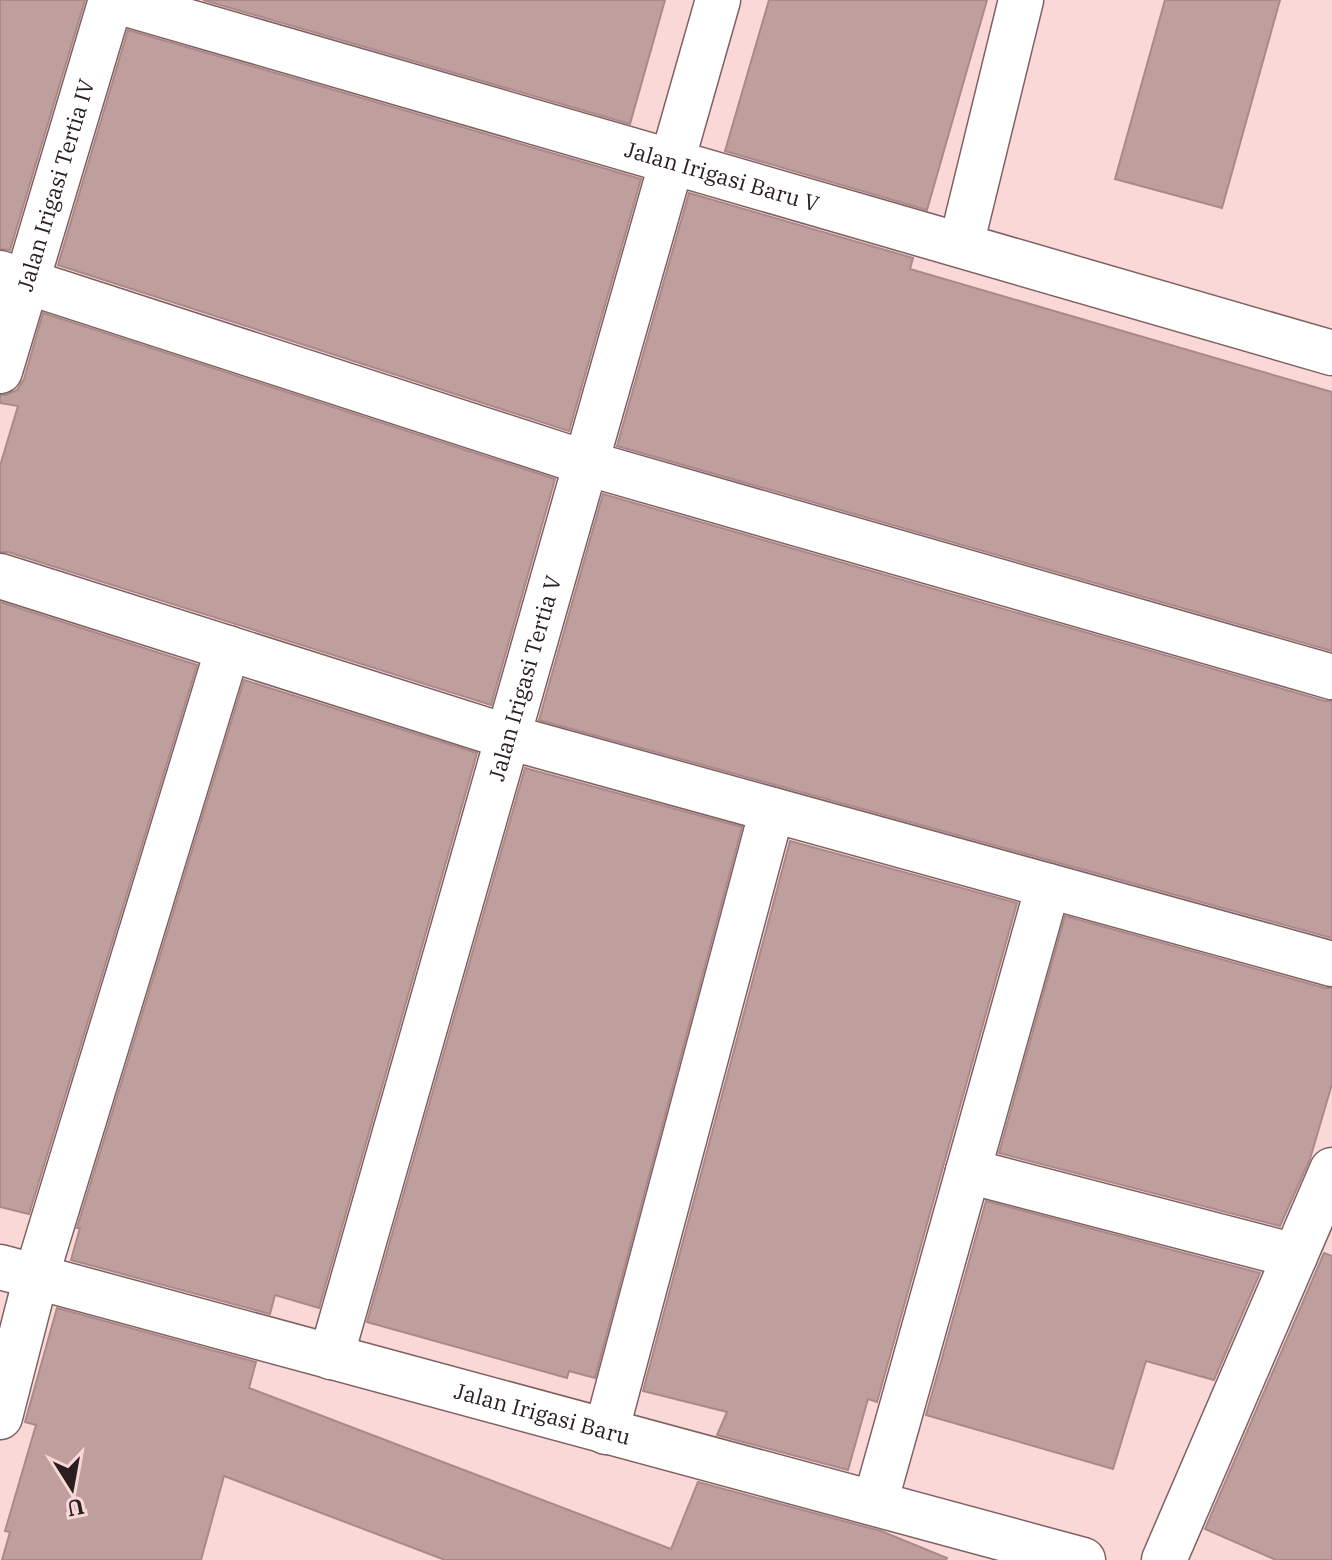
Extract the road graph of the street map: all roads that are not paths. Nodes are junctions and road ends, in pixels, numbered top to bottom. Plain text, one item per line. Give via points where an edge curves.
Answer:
1 (112, 0) edge
2 (718, 0) edge
3 (1021, 0) edge
4 (672, 161) junction
5 (961, 245) junction
6 (13, 277) edge
7 (1332, 353) edge
8 (0, 371) edge
9 (586, 463) junction
10 (0, 576) edge
11 (228, 648) junction
12 (1332, 677) edge
13 (508, 737) junction
14 (772, 810) junction
15 (1048, 886) junction
16 (1332, 964) edge
17 (1332, 1170) edge
18 (968, 1171) junction
19 (1295, 1256) junction
20 (18, 1272) edge
21 (331, 1357) junction
22 (0, 1417) edge
23 (606, 1432) junction
24 (875, 1503) junction
25 (1083, 1560) edge
26 (1164, 1560) edge

1 - 4 street, Jalan Irigasi Baru V
1 - 6 street, Jalan Irigasi Tertia IV
2 - 4 street, Jalan Irigasi Tertia V
3 - 5 street
4 - 5 street, Jalan Irigasi Baru V
4 - 9 street, Jalan Irigasi Tertia V
5 - 7 street, Jalan Irigasi Baru V
6 - 8 street, Jalan Irigasi Tertia IV
6 - 9 street
9 - 12 street
9 - 13 street, Jalan Irigasi Tertia V
10 - 11 street
11 - 13 street
11 - 20 street
13 - 14 street
13 - 21 street, Jalan Irigasi Tertia V
14 - 15 street
14 - 23 street
15 - 16 street
15 - 18 street
17 - 19 street
18 - 19 street
18 - 24 street
19 - 26 street
20 - 21 street, Jalan Irigasi Baru
20 - 22 street
21 - 23 street, Jalan Irigasi Baru
23 - 24 street, Jalan Irigasi Baru
24 - 25 street, Jalan Irigasi Baru

